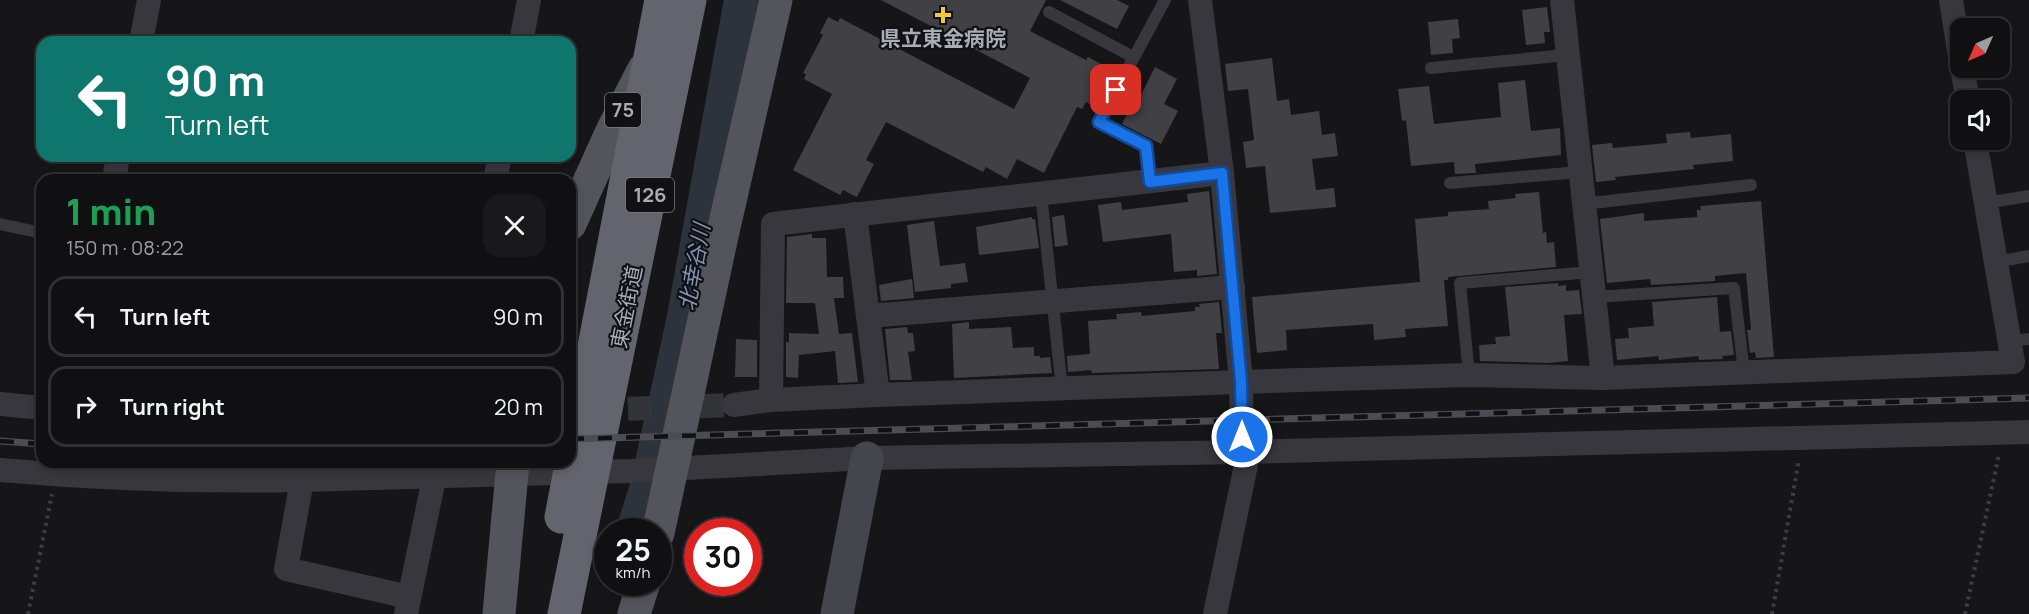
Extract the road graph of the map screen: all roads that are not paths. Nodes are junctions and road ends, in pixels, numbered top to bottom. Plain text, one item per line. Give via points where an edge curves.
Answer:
1 (149, 0) edge
2 (529, 0) edge
3 (661, 0) edge
4 (684, 0) edge
5 (690, 0) edge
6 (776, 0) edge
7 (1164, 0) edge
8 (1200, 0) edge
9 (1562, 0) edge
10 (1951, 0) edge
11 (1049, 12) dead end
12 (1954, 18) edge
13 (142, 36) edge
14 (522, 36) edge
15 (1567, 55) junction
16 (1133, 57) junction
17 (1431, 68) dead end
18 (1977, 150) edge
19 (1580, 172) junction
20 (1222, 173) junction
21 (1150, 182) junction
22 (1450, 183) dead end
23 (1751, 185) dead end
24 (1041, 194) junction
25 (2029, 196) edge
26 (1986, 203) junction
27 (1583, 204) junction
28 (576, 208) edge
29 (855, 214) junction
30 (0, 225) edge
31 (36, 232) edge
32 (2029, 256) edge
33 (1996, 262) junction
34 (1591, 272) junction
35 (1233, 286) junction
36 (1594, 297) junction
37 (1052, 301) junction
38 (868, 316) junction
39 (2019, 340) edge
40 (1744, 372) junction
41 (1469, 375) junction
42 (1603, 378) junction
43 (1241, 382) junction
44 (597, 388) junction
45 (1062, 389) junction
46 (878, 395) junction
47 (771, 400) junction
48 (0, 404) edge
49 (734, 405) tunnel mouth
50 (36, 407) edge
51 (2029, 432) edge
52 (1244, 452) junction
53 (867, 458) junction
54 (512, 468) edge
55 (0, 470) edge
56 (435, 470) edge
57 (302, 480) junction
58 (576, 497) junction
59 (661, 518) edge
60 (640, 596) edge
61 (407, 605) edge
62 (500, 614) edge
63 (542, 614) edge
64 (564, 614) edge
65 (634, 614) edge
66 (837, 614) edge
67 (1215, 614) edge

1 - 13 street
2 - 14 street
3 - 44 highway, 東金街道 / 126
4 - 28 main road, 75 via 656,46
5 - 44 highway, 東金街道 / 126
6 - 59 main road
7 - 16 lane
8 - 20 street
9 - 15 street
10 - 12 street
11 - 16 lane
15 - 17 lane
15 - 19 street
16 - 21 lane via 1099,122 1146,146
18 - 26 street
19 - 22 lane
19 - 27 street
20 - 21 street
20 - 35 street
21 - 24 street
23 - 27 lane
24 - 29 street
24 - 37 lane
25 - 26 lane
26 - 33 street
27 - 34 street
29 - 38 street
29 - 47 street via 773,224
30 - 31 lane
32 - 33 lane
33 - 39 street
34 - 36 street
34 - 41 lane via 1460,283
35 - 37 street
35 - 43 street
36 - 40 lane via 1734,288
36 - 42 street
37 - 38 street
37 - 45 lane
38 - 46 street
39 - 40 street via 2013,362
40 - 42 street
41 - 42 street
41 - 43 street
43 - 45 street
43 - 52 street
44 - 58 highway, 東金街道 / 126
45 - 46 street
46 - 47 street
47 - 49 street
48 - 50 street
51 - 52 street
52 - 53 street
52 - 67 street via 1246,465
53 - 56 street via 631,471
53 - 66 street
54 - 62 main road
55 - 57 street via 56,475
56 - 57 street
56 - 61 street
57 - 61 street via 286,569
58 - 63 highway, 東金街道 / 126
58 - 64 highway, 東金街道 / 126
60 - 65 main road

